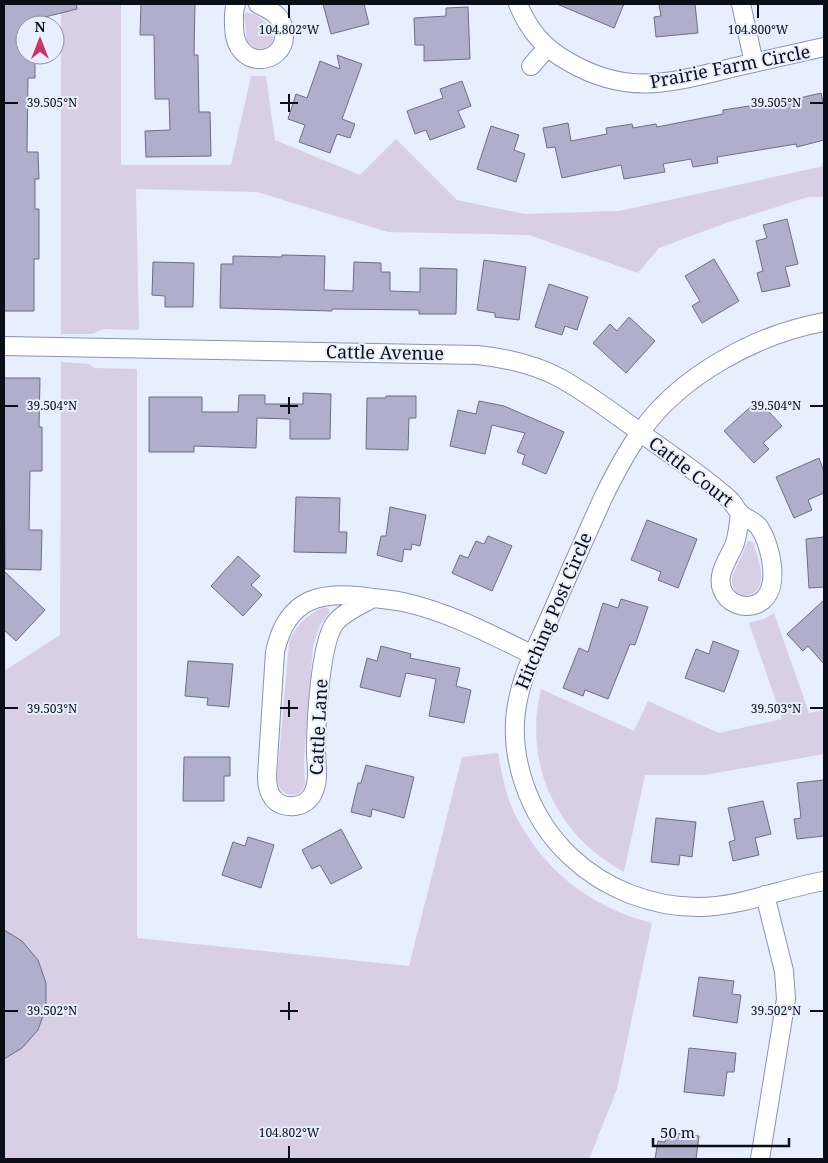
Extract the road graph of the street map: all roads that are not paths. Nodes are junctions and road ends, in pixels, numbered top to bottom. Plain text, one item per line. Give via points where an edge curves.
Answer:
1 (236, 4) edge
2 (258, 4) edge
3 (518, 4) edge
4 (741, 4) edge
5 (547, 48) junction
6 (824, 48) edge
7 (754, 63) junction
8 (531, 66) dead end
9 (824, 322) edge
10 (4, 346) edge
11 (640, 433) junction
12 (740, 513) junction
13 (373, 598) junction
14 (534, 654) junction
15 (824, 881) edge
16 (765, 895) junction
17 (760, 1159) edge

1 - 2 street via 233,12 236,42 246,56 265,59 281,48 284,29 276,15
3 - 5 street, Prairie Farm Circle via 528,25
4 - 7 street
5 - 7 street, Prairie Farm Circle via 595,76 640,84 676,81
5 - 8 street
6 - 7 street, Prairie Farm Circle
9 - 11 street, Hitching Post Circle via 772,336 716,364 683,388
10 - 11 street, Cattle Avenue via 493,357 527,364 559,378
11 - 12 street, Cattle Court via 729,499
11 - 14 street, Hitching Post Circle via 606,492
12 - 12 street, Cattle Court via 735,542 723,567 721,586 729,601 744,606 761,602 768,596 772,574 768,549 758,526
13 - 13 street, Cattle Lane via 338,594 314,599 292,614 281,630 275,652 267,776 268,789 279,803 297,806 307,802 312,795 316,785 317,725 326,642 335,623
13 - 14 street, Cattle Lane via 403,602 436,612
14 - 16 street, Hitching Post Circle via 517,705 518,756 535,810 562,849 599,879 649,901 700,907
15 - 16 street, Hitching Post Circle
16 - 17 street via 786,985

